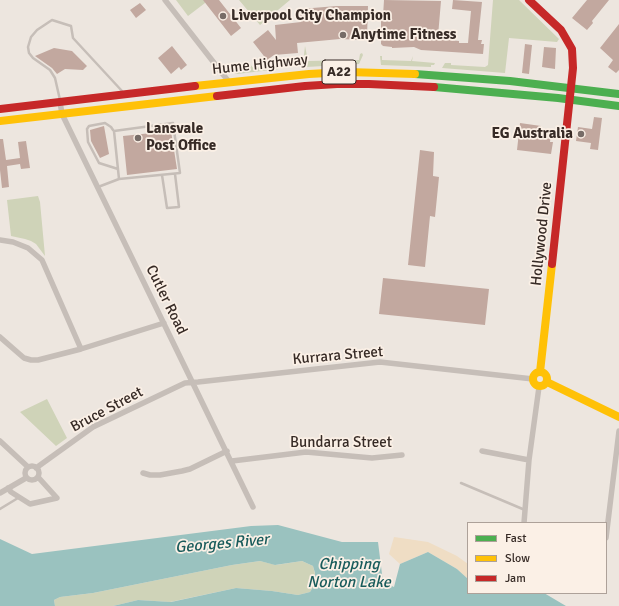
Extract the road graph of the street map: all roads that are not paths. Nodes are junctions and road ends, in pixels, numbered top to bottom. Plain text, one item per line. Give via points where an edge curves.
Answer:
1 (165, 0) edge
2 (529, 0) edge
3 (229, 82) junction
4 (571, 88) junction
5 (125, 94) junction
6 (619, 94) edge
7 (570, 99) junction
8 (60, 102) junction
9 (619, 106) edge
10 (0, 109) edge
11 (62, 114) junction
12 (0, 121) edge
13 (114, 131) junction
14 (118, 169) junction
15 (175, 174) junction
16 (162, 175) junction
17 (119, 179) junction
18 (98, 187) junction
19 (0, 240) edge
20 (164, 323) junction
21 (0, 337) edge
22 (81, 349) junction
23 (540, 372) junction
24 (532, 379) junction
25 (193, 382) junction
26 (547, 382) junction
27 (539, 387) junction
28 (619, 417) edge
29 (619, 431) edge
30 (0, 441) edge
31 (227, 451) junction
32 (482, 451) dead end
33 (402, 455) dead end
34 (529, 460) junction
35 (232, 461) junction
36 (28, 467) junction
37 (36, 468) junction
38 (143, 473) dead end
39 (38, 477) junction
40 (26, 478) junction
41 (461, 483) dead end
42 (8, 488) junction
43 (0, 493) edge
44 (18, 497) junction
45 (253, 507) dead end
46 (0, 509) edge
47 (526, 510) junction
48 (524, 522) edge
49 (607, 530) edge

1 - 3 street
2 - 4 main road, Hollywood Drive via 561,30 571,45
3 - 4 main road, Hume Highway / A22 via 329,72 375,72 510,81
3 - 5 main road, Hume Highway / A22
4 - 6 main road, Hume Highway / A22
4 - 7 main road, Hollywood Drive
5 - 8 main road, Hume Highway / A22
5 - 8 lane via 72,38 71,26 52,20 37,30 31,37 28,47 33,58 50,70 55,78
7 - 9 main road, Hume Highway / A22
7 - 11 main road, Hume Highway / A22 via 432,87 337,84
7 - 23 main road, Hollywood Drive
8 - 10 main road, Hume Highway / A22
8 - 11 street, Cutler Road
11 - 12 main road, Hume Highway / A22
11 - 18 street, Cutler Road
13 - 14 lane
13 - 14 lane via 105,123 89,126 87,129 88,142 99,163
13 - 15 lane via 174,123 180,173
14 - 17 lane
15 - 16 lane
15 - 16 lane via 179,206 167,208
16 - 17 lane
17 - 18 lane
18 - 20 street, Cutler Road
19 - 22 street via 28,248 42,260
20 - 22 street
20 - 25 street, Cutler Road
21 - 22 street via 19,355 31,360 46,359
23 - 24 main road
23 - 26 main road via 546,375
24 - 25 street, Kurrara Street via 380,362
24 - 27 main road
25 - 31 street, Cutler Road
25 - 37 street, Bruce Street via 179,385 93,427
26 - 27 main road
26 - 28 main road
27 - 34 street
29 - 49 street
30 - 36 street
31 - 35 street, Cutler Road
31 - 38 street via 190,469 160,475
32 - 34 street
33 - 35 street, Bundarra Street via 372,458 306,452
34 - 47 street
35 - 45 street, Cutler Road
36 - 37 street
36 - 40 street via 24,474
37 - 39 street via 39,472
39 - 40 street via 32,480
39 - 44 street via 57,498 30,504
40 - 42 street
41 - 47 lane
42 - 43 street
42 - 44 street
44 - 46 lane
47 - 48 street

